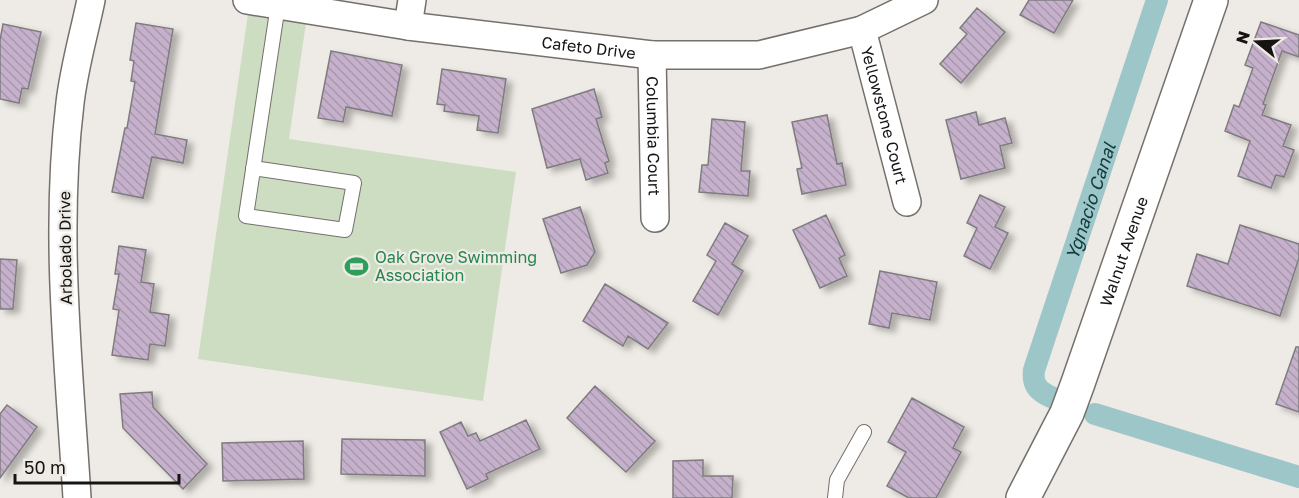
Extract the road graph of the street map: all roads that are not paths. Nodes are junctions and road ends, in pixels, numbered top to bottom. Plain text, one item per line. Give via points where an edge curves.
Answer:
1 (92, 0) edge
2 (247, 0) edge
3 (924, 0) edge
4 (1211, 0) edge
5 (278, 5) junction
6 (410, 13) edge
7 (862, 30) junction
8 (652, 55) junction
9 (253, 168) junction
10 (907, 202) dead end
11 (655, 218) dead end
12 (864, 432) dead end
13 (77, 498) edge
14 (835, 498) edge
15 (1023, 498) edge

1 - 13 street, Arbolado Drive via 70,100 64,168 62,269
2 - 5 street, Cafeto Drive
3 - 7 street, Cafeto Drive
4 - 15 street, Walnut Avenue via 1067,413
5 - 6 street, Cafeto Drive
5 - 9 lane
6 - 8 street, Cafeto Drive
7 - 8 street, Cafeto Drive via 759,55
7 - 10 street, Yellowstone Court
8 - 11 street, Columbia Court
9 - 9 lane via 246,216 345,230 354,183
12 - 14 lane via 837,480

